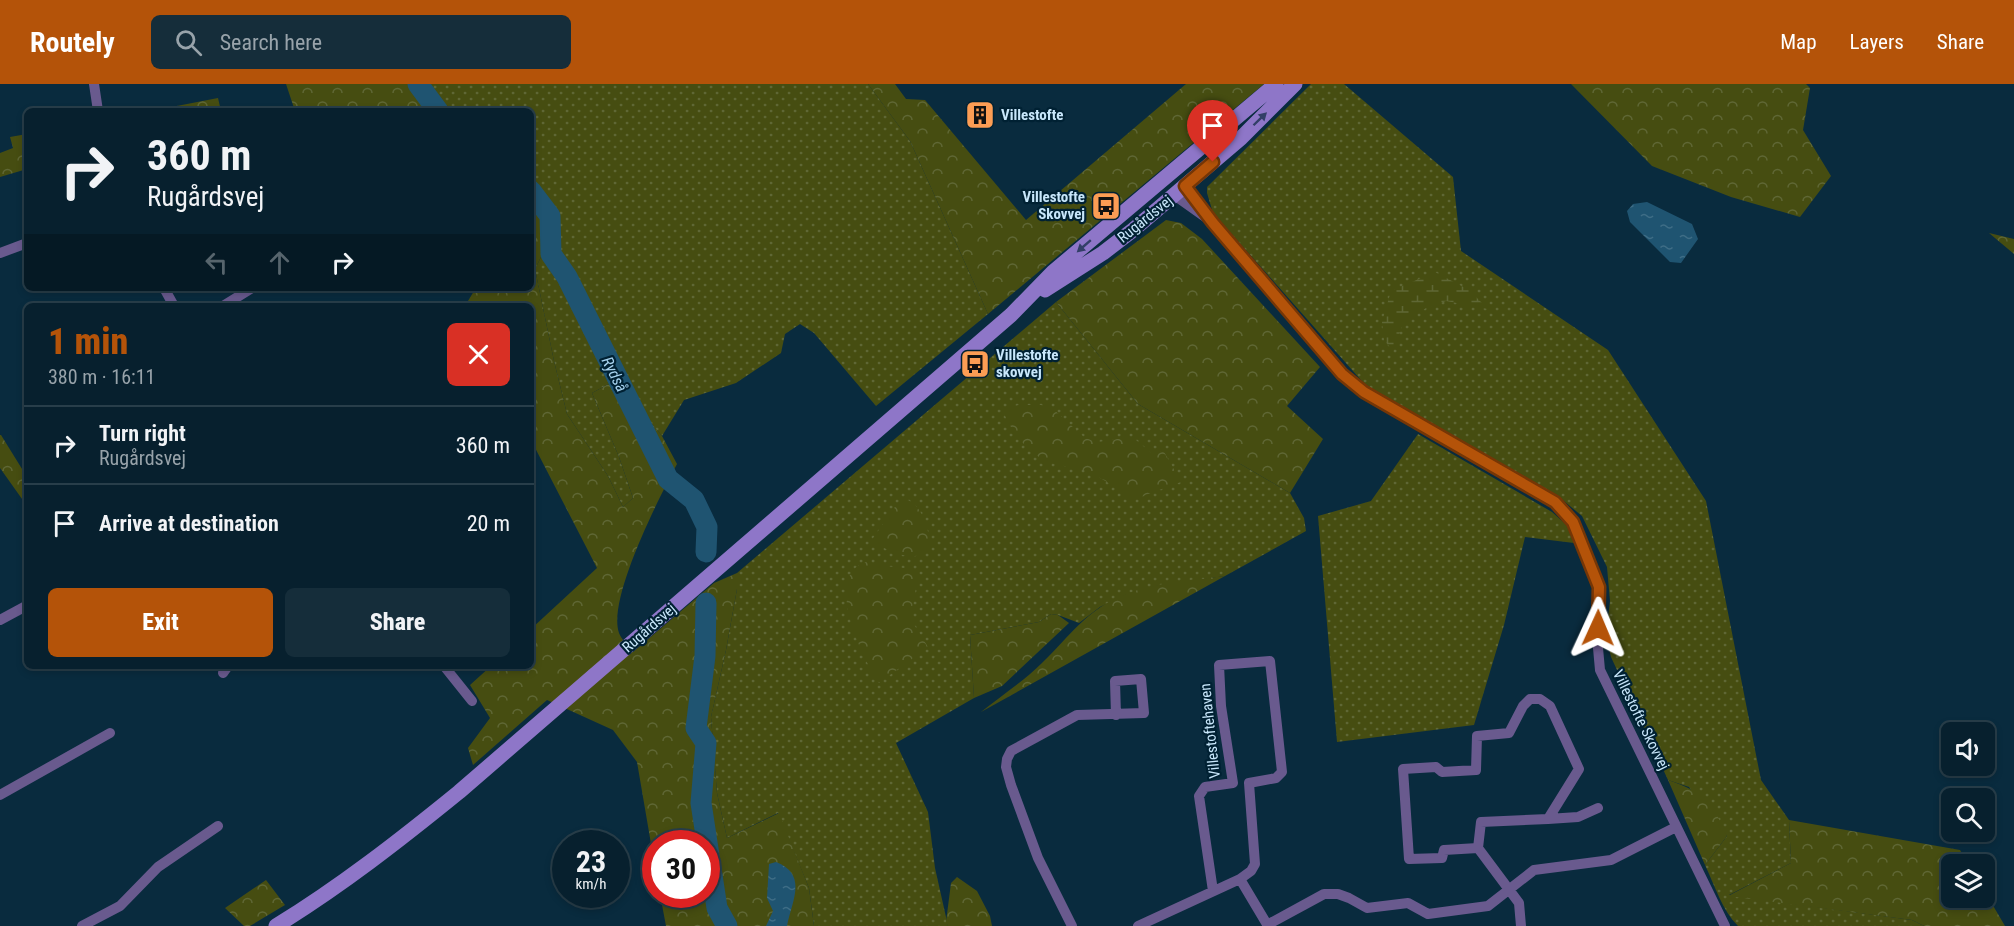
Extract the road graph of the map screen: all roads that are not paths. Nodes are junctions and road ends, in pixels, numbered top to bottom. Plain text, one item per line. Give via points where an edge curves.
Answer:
1 (94, 84) edge
2 (1276, 84) edge
3 (1294, 84) edge
4 (98, 108) edge
5 (1175, 183) junction
6 (24, 244) edge
7 (0, 254) edge
8 (247, 291) edge
9 (228, 303) edge
10 (24, 607) edge
11 (0, 620) edge
12 (446, 669) edge
13 (472, 701) dead end
14 (1116, 715) dead end
15 (110, 734) dead end
16 (0, 795) edge
17 (1598, 808) dead end
18 (1548, 819) junction
19 (218, 826) dead end
20 (1676, 827) junction
21 (1478, 848) junction
22 (1240, 879) junction
23 (1509, 888) junction
24 (1213, 891) junction
25 (82, 926) edge
26 (276, 926) edge
27 (1072, 926) edge
28 (1138, 926) edge
29 (1267, 926) edge
30 (1521, 926) edge
31 (1725, 926) edge

1 - 4 street
2 - 5 main road via 1241,113 1215,147
5 -> 3 main road, Rugårdsvej via 1241,138
5 - 20 street, Villestofte Skovvej via 1342,374 1364,392 1555,502 1573,522 1599,587 1600,670
5 - 26 main road, Rugårdsvej via 1103,253 1011,315 459,792 386,851
6 - 7 street
8 - 9 street
10 - 11 street
12 - 13 street
14 - 27 street via 1077,715 1011,751 1007,759 1011,785 1038,858
15 - 16 street
17 - 18 street via 1578,817
18 - 21 street via 1481,822
18 - 21 street via 1580,768 1550,706 1540,699 1530,699 1509,733 1477,736 1476,770 1403,769 1408,859 1442,858 1444,850
19 - 25 street via 158,867 120,906
20 - 23 street via 1611,860 1534,870
20 - 31 street, Villestofte Skovvej
21 - 23 street
22 - 24 street
22 - 24 street, Villestoftehaven via 1255,864 1249,783 1276,778 1282,772 1270,661 1219,664 1233,783 1205,787 1199,796
22 - 29 street
23 - 29 street via 1488,906 1428,914 1408,903 1367,908 1338,894 1324,894
23 - 30 street via 1519,903
24 - 28 street

